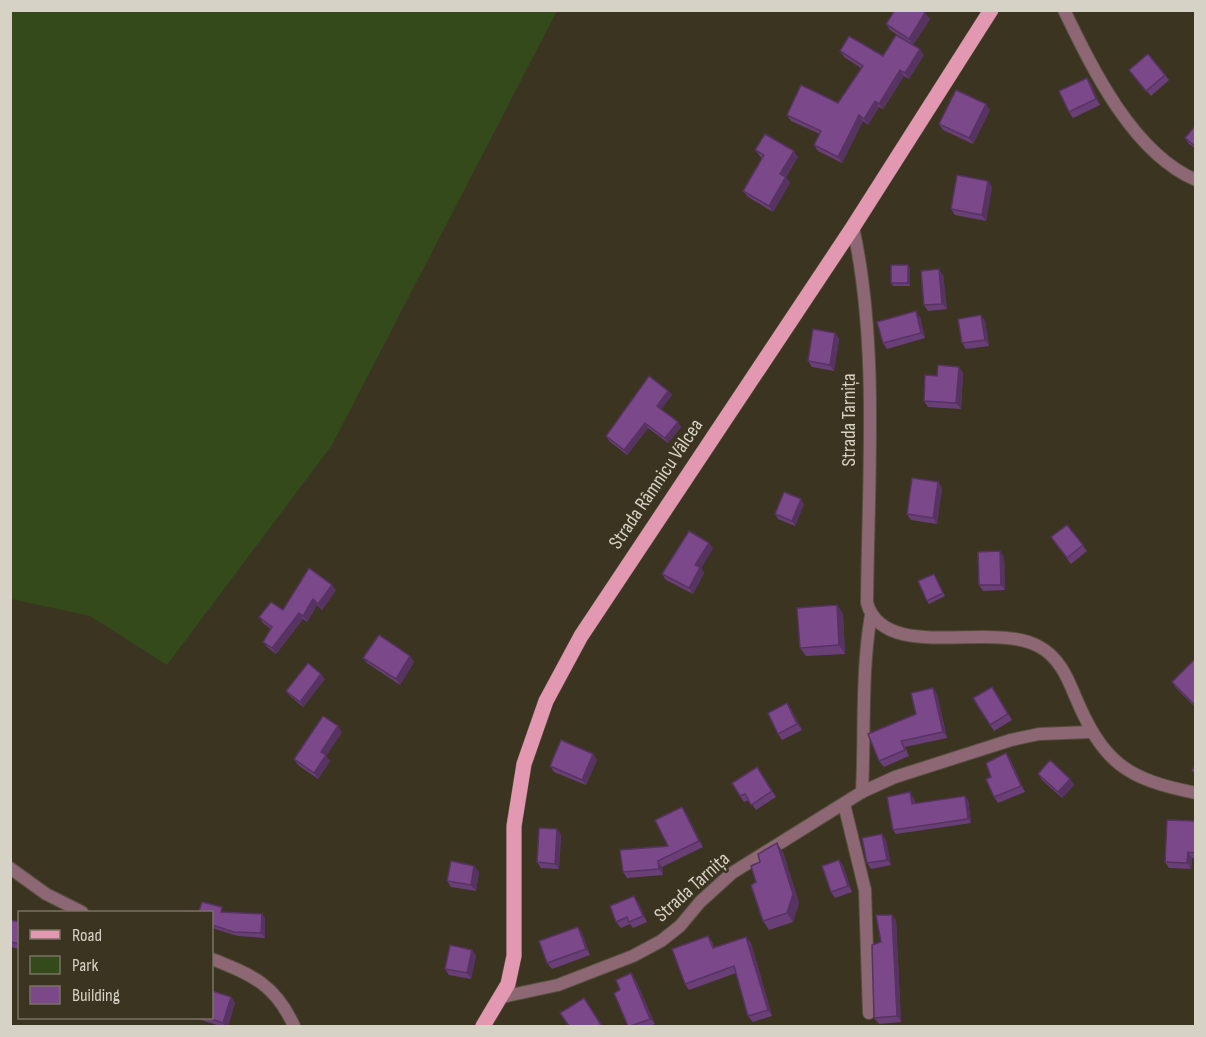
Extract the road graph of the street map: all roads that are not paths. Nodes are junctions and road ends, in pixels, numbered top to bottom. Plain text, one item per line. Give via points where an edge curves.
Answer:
1 (991, 10) edge
2 (1064, 10) edge
3 (1196, 180) edge
4 (853, 226) junction
5 (871, 615) junction
6 (1090, 732) junction
7 (862, 792) junction
8 (1196, 793) edge
9 (844, 804) junction
10 (10, 867) edge
11 (80, 911) edge
12 (213, 958) edge
13 (502, 997) junction
14 (869, 1013) dead end
15 (294, 1026) edge
16 (483, 1026) edge

1 - 4 main road, Strada Râmnicu Vâlcea
2 - 3 street via 1110,97 1140,137 1172,168
4 - 5 street, Strada Tarnița via 861,264 868,362 867,603
4 - 13 main road, Strada Râmnicu Vâlcea via 581,636 546,701 530,743 513,826 514,956
5 - 6 street via 891,632 919,636 1005,636 1037,645 1056,659
5 - 7 street, Strada Tarnița via 865,665
6 - 7 street, Strada Tarnița via 1039,734 1011,740 895,777
6 - 8 street via 1103,749 1137,776 1158,786
7 - 9 street, Strada Tarnița
9 - 13 street, Strada Tarnița via 732,873 661,941 558,985
9 - 14 street via 865,890
10 - 11 street via 46,894
12 - 15 street via 267,986
13 - 16 main road, Strada Râmnicu Vâlcea

